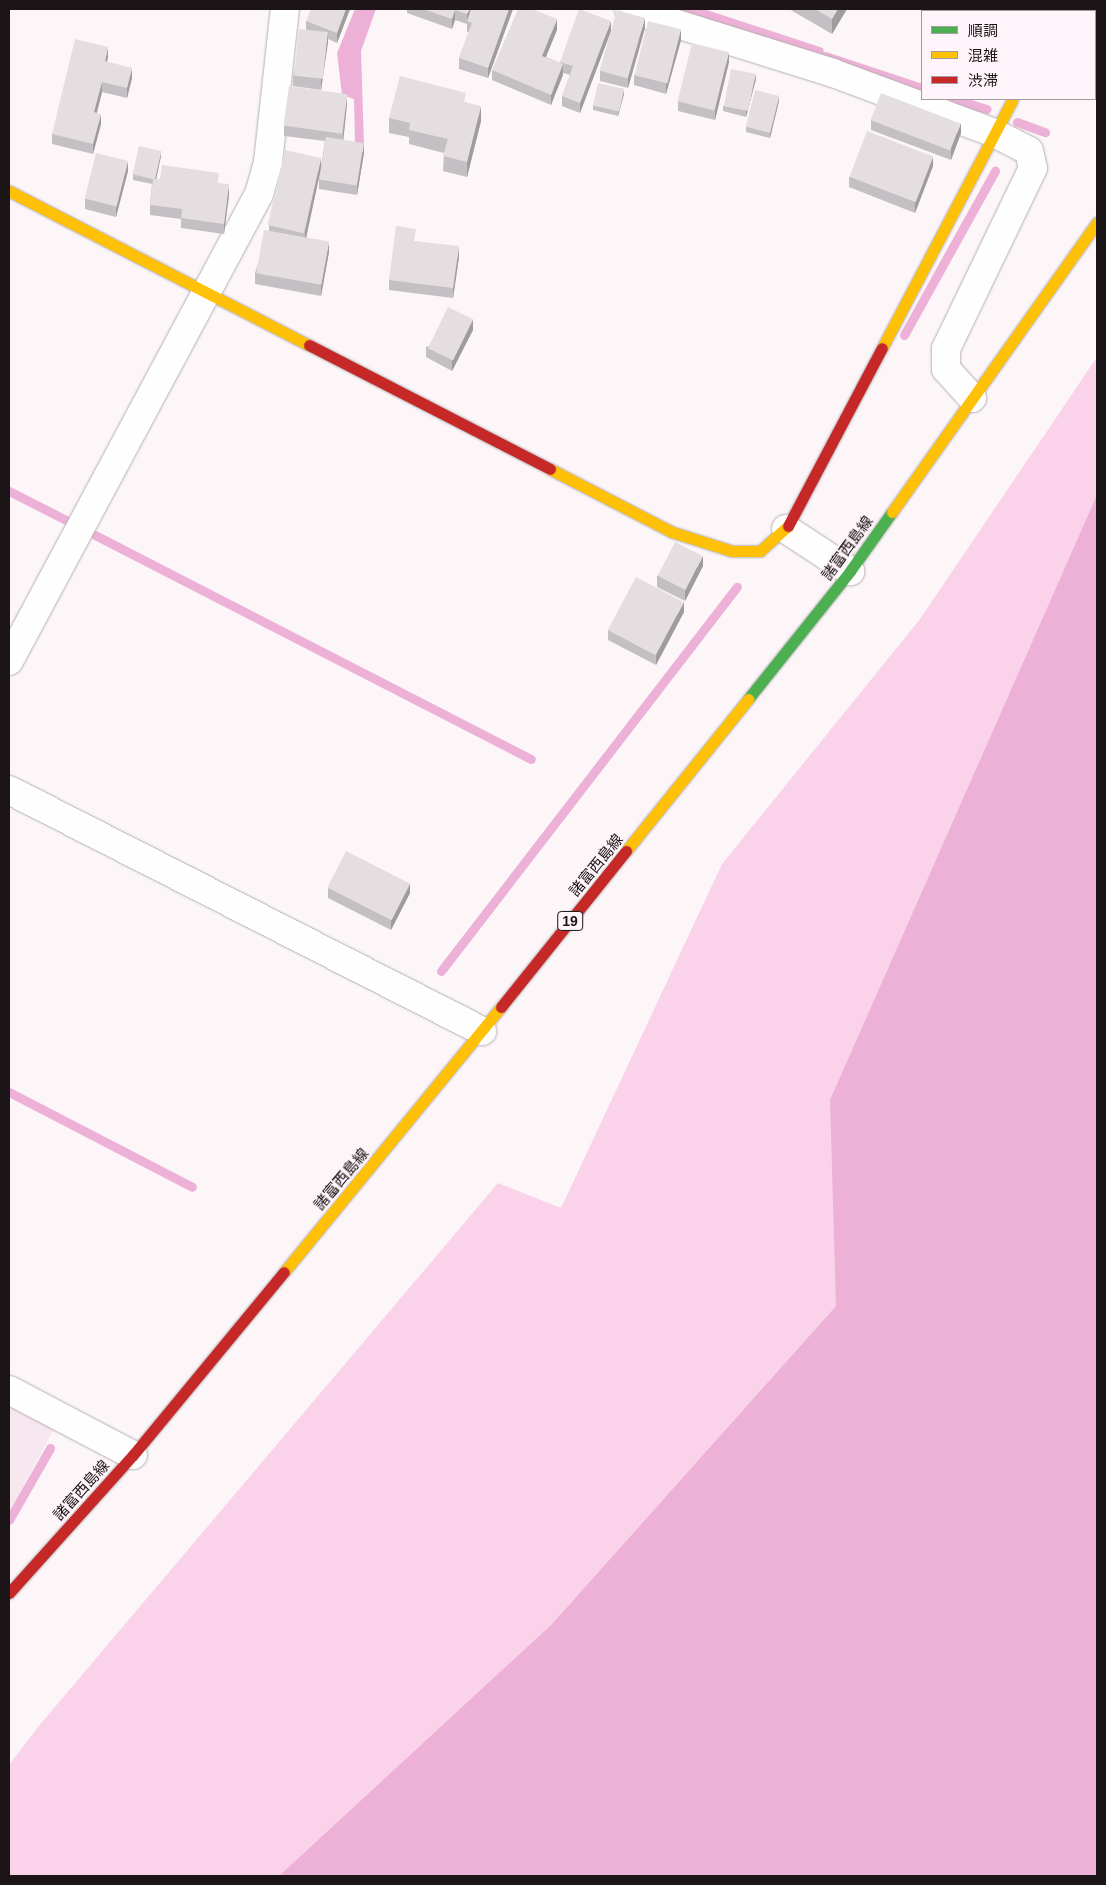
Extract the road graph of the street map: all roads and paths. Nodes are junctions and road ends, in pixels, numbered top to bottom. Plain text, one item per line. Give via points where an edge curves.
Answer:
1 (285, 9) edge
2 (629, 9) edge
3 (1012, 100) edge
4 (994, 132) junction
5 (9, 191) edge
6 (1097, 222) edge
7 (205, 291) junction
8 (972, 398) junction
9 (786, 529) junction
10 (850, 571) junction
11 (9, 661) edge
12 (9, 790) edge
13 (482, 1031) junction
14 (9, 1390) edge
15 (133, 1455) junction
16 (9, 1593) edge

1 - 7 street via 268,162 259,194
2 - 4 street via 834,73
3 - 4 main road
4 - 8 street via 1029,151 1033,168 946,349 946,370
4 - 9 main road
5 - 7 main road
6 - 8 main road, 諸富西島線 / 19
7 - 9 main road via 672,532 732,551 760,551
7 - 11 street
8 - 10 main road, 諸富西島線 / 19
9 - 10 street
10 - 13 main road, 諸富西島線 / 19
12 - 13 street
13 - 15 main road, 諸富西島線 / 19
14 - 15 street
15 - 16 main road, 諸富西島線 / 19

